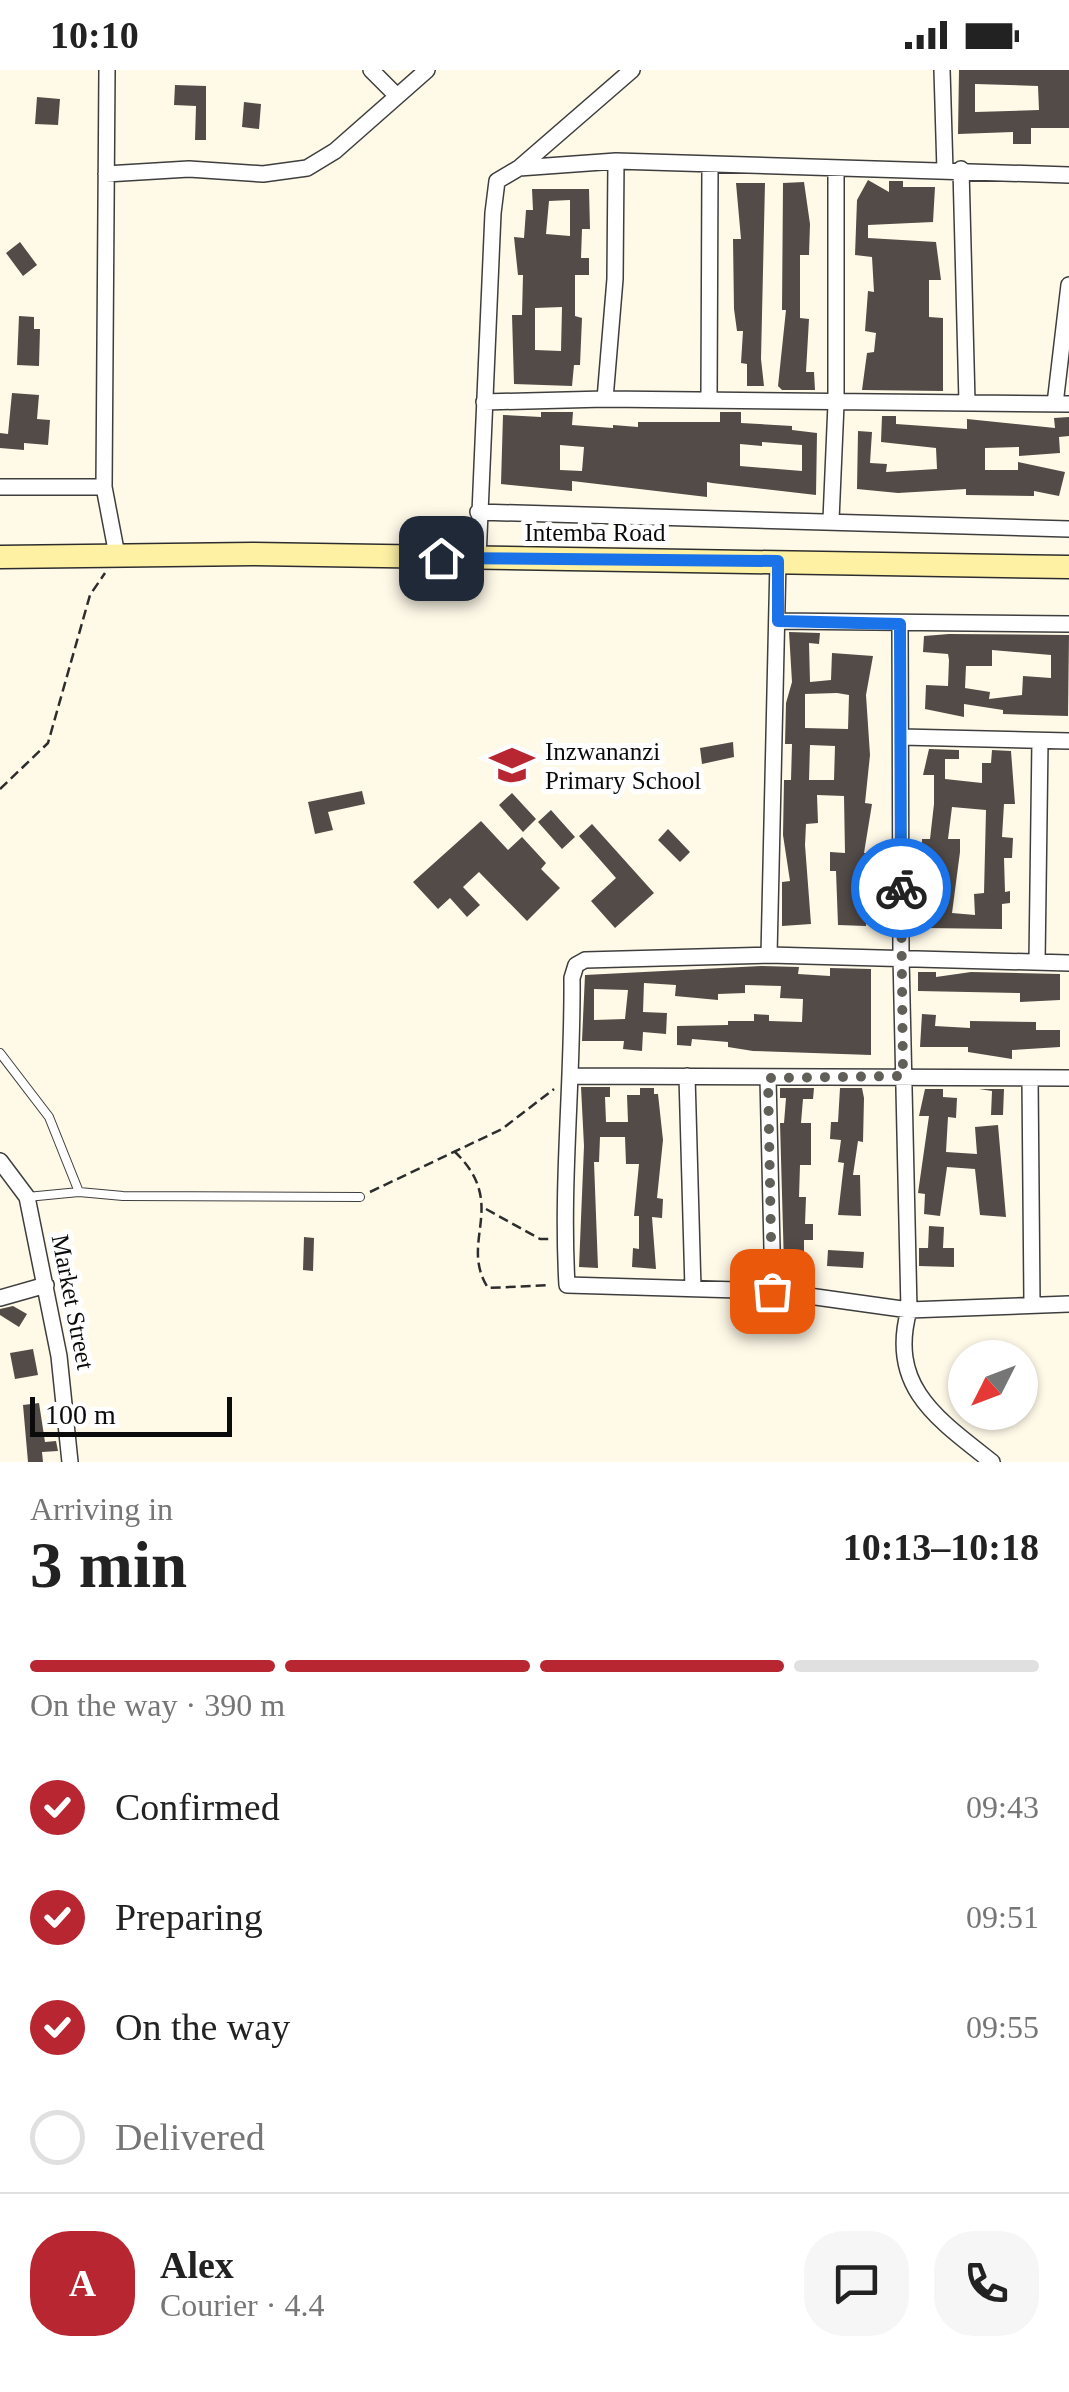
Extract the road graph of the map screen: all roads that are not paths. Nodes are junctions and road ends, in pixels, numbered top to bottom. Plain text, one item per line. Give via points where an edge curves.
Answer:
1 (106, 70) edge
2 (371, 70) edge
3 (427, 70) edge
4 (632, 70) edge
5 (942, 70) edge
6 (397, 96) junction
7 (616, 160) junction
8 (710, 166) junction
9 (520, 168) junction
10 (836, 169) junction
11 (953, 170) junction
12 (106, 174) junction
13 (1069, 175) edge
14 (1069, 285) edge
15 (604, 399) junction
16 (709, 400) junction
17 (484, 402) junction
18 (967, 402) junction
19 (836, 404) junction
20 (1062, 404) edge
21 (0, 487) edge
22 (104, 488) junction
23 (478, 512) junction
24 (831, 520) junction
25 (1069, 529) edge
26 (117, 555) junction
27 (0, 557) edge
28 (478, 558) junction
29 (778, 561) junction
30 (1069, 567) edge
31 (778, 621) junction
32 (900, 624) junction
33 (1069, 624) edge
34 (902, 737) junction
35 (1040, 741) junction
36 (1069, 741) edge
37 (769, 956) junction
38 (900, 956) junction
39 (1037, 962) junction
40 (1069, 963) edge
41 (0, 1053) edge
42 (573, 1076) junction
43 (688, 1076) junction
44 (903, 1076) junction
45 (768, 1078) junction
46 (1030, 1078) junction
47 (1069, 1078) edge
48 (0, 1161) edge
49 (79, 1192) junction
50 (360, 1196) road end
51 (27, 1197) junction
52 (46, 1284) junction
53 (693, 1289) junction
54 (772, 1291) junction
55 (0, 1298) edge
56 (1032, 1303) junction
57 (1069, 1304) edge
58 (910, 1310) junction
59 (988, 1461) edge
60 (70, 1462) edge

1 - 12 street
2 - 6 street
3 - 6 street
4 - 9 street
5 - 11 street
6 - 12 street via 335,151 287,173
7 - 8 street
7 - 9 street
7 - 15 street
8 - 10 street
8 - 16 street
9 - 17 street via 496,186
10 - 11 street
10 - 19 street
11 - 13 street
11 - 18 street
12 - 22 street
14 - 20 street
15 - 16 street
15 - 17 street
16 - 19 street
17 - 23 street
18 - 19 street
18 - 20 street
19 - 24 street
21 - 22 street
22 - 26 street
23 - 24 street
23 - 28 street
24 - 25 street
26 - 27 street, Intemba Road
26 - 28 street, Intemba Road
28 - 29 street, Intemba Road
29 - 30 street, Intemba Road
29 - 31 street
31 - 32 street
31 - 37 street
32 - 33 street
32 - 34 street
34 - 35 street
34 - 38 street
35 - 36 street
35 - 39 street
37 - 38 street
37 - 42 street via 584,960 572,978
38 - 39 street
38 - 44 street
39 - 40 street
41 - 49 lane via 49,1117
42 - 43 street
42 - 53 street via 567,1284
43 - 45 street
43 - 53 street
44 - 45 street
44 - 46 street
44 - 58 street
45 - 54 street
46 - 47 street
46 - 56 street
48 - 51 street, Market Street
49 - 50 lane
49 - 51 lane
51 - 52 street, Market Street
52 - 55 street
52 - 60 street, Market Street
53 - 54 street
54 - 58 street
56 - 57 street
56 - 58 street
58 - 59 street via 900,1341 904,1370 943,1421

